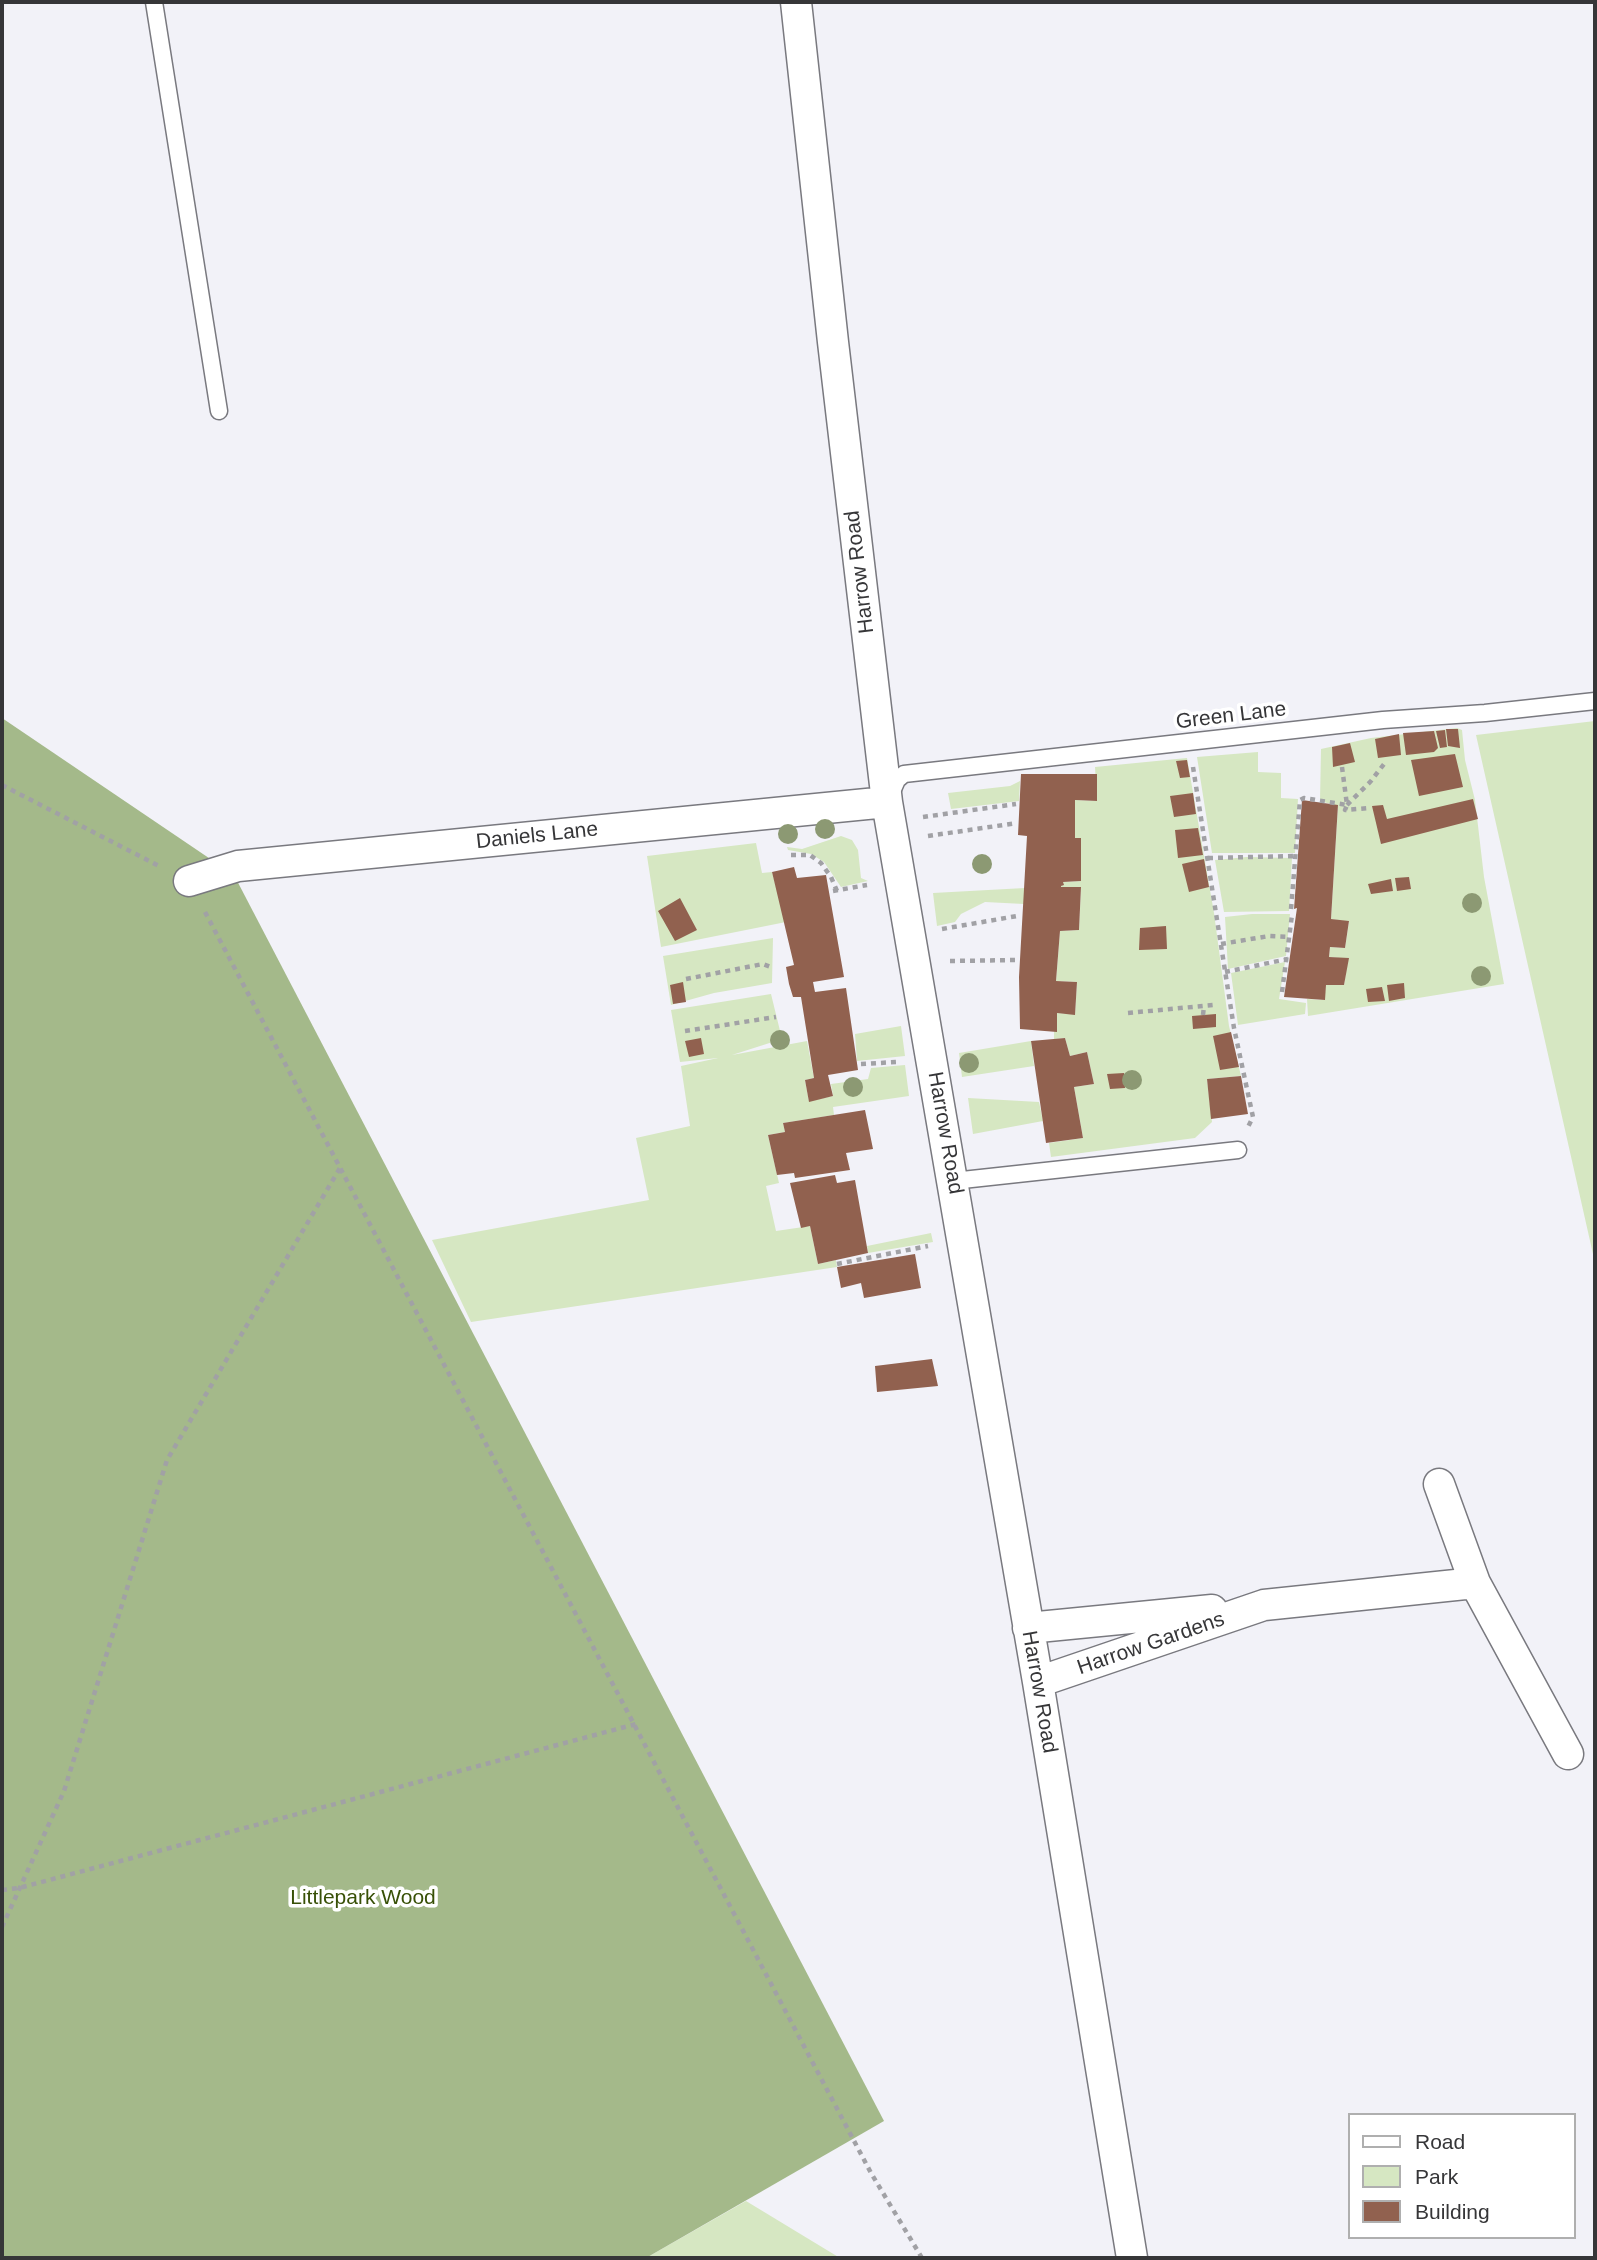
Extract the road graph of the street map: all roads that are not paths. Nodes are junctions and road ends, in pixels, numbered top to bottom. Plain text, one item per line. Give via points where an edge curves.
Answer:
1 (154, 2) edge
2 (796, 2) edge
3 (219, 411) dead end
4 (1595, 701) edge
5 (887, 802) junction
6 (189, 881) road end
7 (1238, 1150) road end
8 (953, 1181) junction
9 (1439, 1484) dead end
10 (1475, 1583) junction
11 (1264, 1605) junction
12 (1028, 1628) junction
13 (1038, 1682) junction
14 (1568, 1754) dead end
15 (1132, 2258) edge

1 - 3 lane
2 - 5 street, Harrow Road
4 - 5 lane, Green Lane via 904,774
5 - 6 street, Daniels Lane via 238,866
5 - 8 street, Harrow Road
7 - 8 lane
8 - 12 street, Harrow Road
9 - 10 street
10 - 11 street, Harrow Gardens
10 - 14 street
11 - 12 street, Harrow Gardens
11 - 13 street, Harrow Gardens
12 - 13 street, Harrow Road
13 - 15 street, Harrow Road

